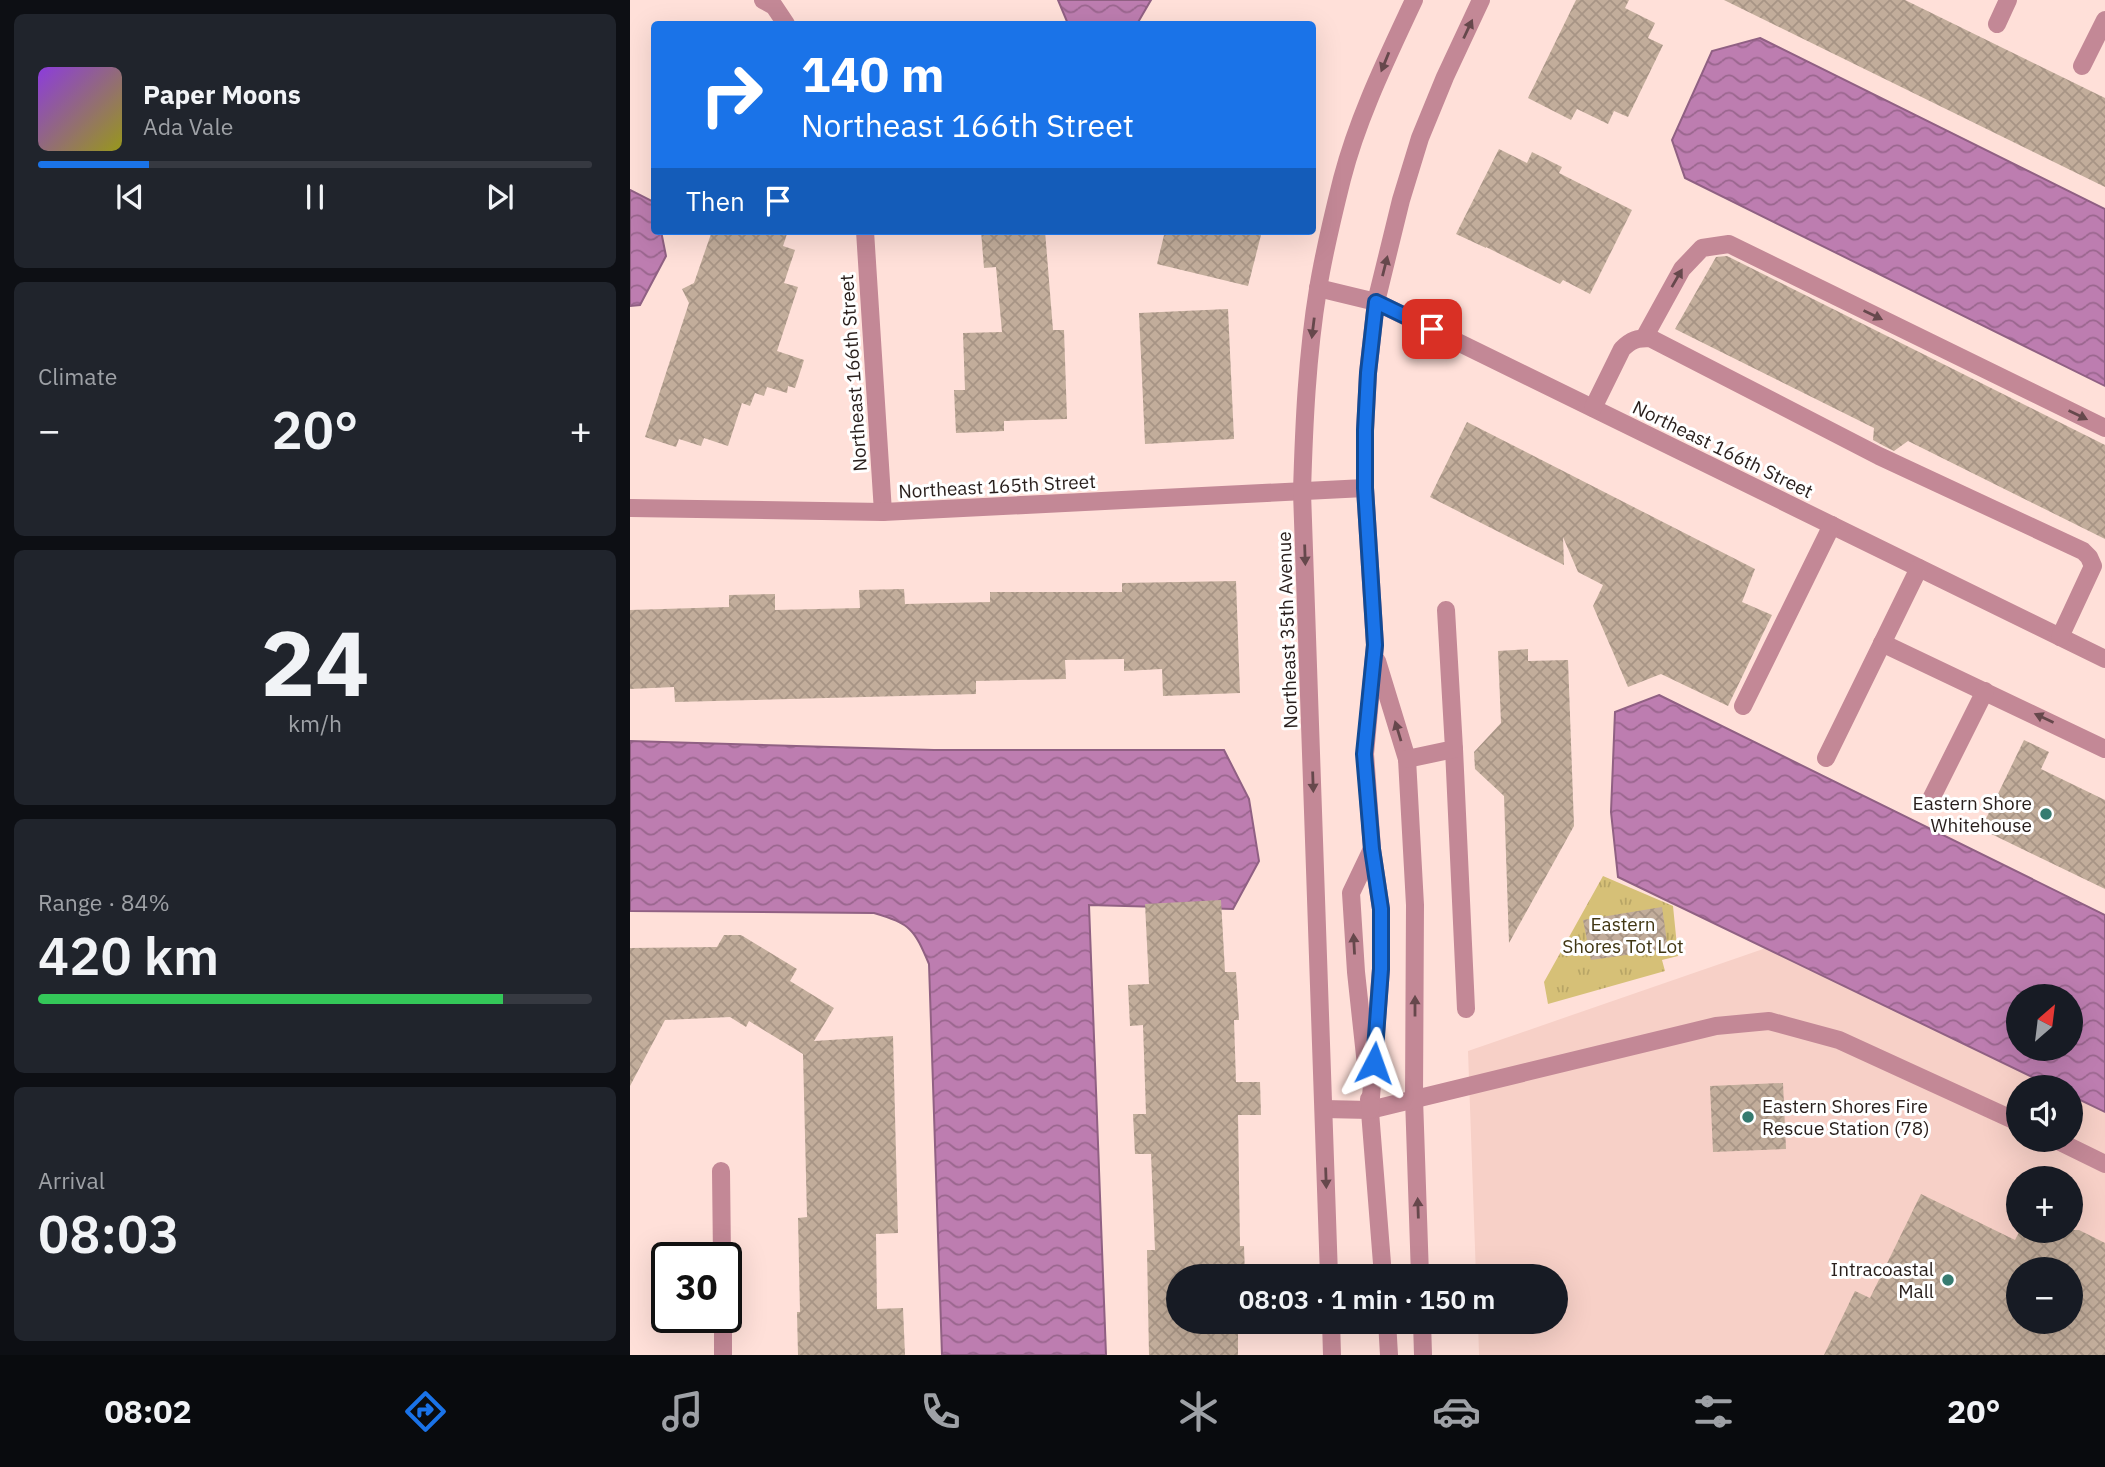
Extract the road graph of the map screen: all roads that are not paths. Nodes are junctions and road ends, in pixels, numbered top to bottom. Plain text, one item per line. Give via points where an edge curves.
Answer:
1 (762, 0) edge
2 (1414, 0) edge
3 (1481, 0) edge
4 (2008, 0) edge
5 (2105, 19) edge
6 (784, 21) edge
7 (1997, 24) dead end
8 (2081, 66) dead end
9 (865, 235) edge
10 (1318, 288) junction
11 (1376, 302) junction
12 (1644, 338) junction
13 (1593, 408) junction
14 (2105, 428) edge
15 (1365, 488) junction
16 (1302, 492) junction
17 (630, 508) edge
18 (883, 512) junction
19 (1832, 525) junction
20 (1919, 568) junction
21 (1446, 610) dead end
22 (2060, 637) junction
23 (1882, 643) junction
24 (1375, 651) junction
25 (2105, 659) edge
26 (1985, 691) junction
27 (1743, 706) dead end
28 (1454, 748) junction
29 (2105, 749) edge
30 (1826, 758) dead end
31 (1407, 759) junction
32 (1930, 801) dead end
33 (1372, 849) junction
34 (1466, 1009) dead end
35 (1414, 1098) junction
36 (1324, 1109) junction
37 (1370, 1110) junction
38 (2006, 1117) edge
39 (2080, 1152) edge
40 (2105, 1164) edge
41 (722, 1171) dead end
42 (722, 1242) edge
43 (1329, 1264) edge
44 (1382, 1264) edge
45 (1420, 1264) edge
46 (723, 1333) edge
47 (1331, 1334) edge
48 (1388, 1334) edge
49 (1422, 1334) edge
50 (723, 1355) edge
51 (1332, 1355) edge
52 (1389, 1355) edge
53 (1423, 1355) edge

1 - 6 street via 774,6
2 -> 10 street, Northeast 35th Avenue via 1364,114 1343,177
11 -> 3 street via 1420,138
4 - 7 street
5 - 8 street
9 - 18 street, Northeast 166th Street
10 - 11 street, Northeast 166th Street
10 -> 16 street, Northeast 35th Avenue
11 - 13 street, Northeast 166th Street
11 - 15 street via 1366,396
12 - 13 street via 1630,341 1622,349
12 -> 14 street via 1682,269 1702,248 1729,244
12 - 22 street via 2082,551 2093,566
13 - 19 street, Northeast 166th Street
15 - 16 street, Northeast 165th Street
15 - 24 street
16 - 18 street, Northeast 165th Street
16 -> 36 street, Northeast 35th Avenue
17 - 18 street, Northeast 165th Street
19 - 20 street, Northeast 166th Street
19 - 27 street
20 - 22 street, Northeast 166th Street
20 - 23 street
21 - 28 street
22 - 25 street, Northeast 166th Street
23 - 26 street
23 - 30 street
31 -> 24 street
24 - 33 street via 1364,754
29 -> 26 street
26 - 32 street
28 - 31 street
28 - 34 street
35 -> 31 street via 1415,905
33 - 37 street via 1381,909 1381,969
37 -> 33 street via 1352,893
35 - 37 street
35 - 38 street via 1716,1026 1769,1021 1839,1040
45 -> 35 street
36 - 37 street
36 -> 43 street, Northeast 35th Avenue
37 - 44 street
39 - 40 street
41 - 42 street
46 - 50 street
47 - 51 street
48 - 52 street
49 - 53 street

